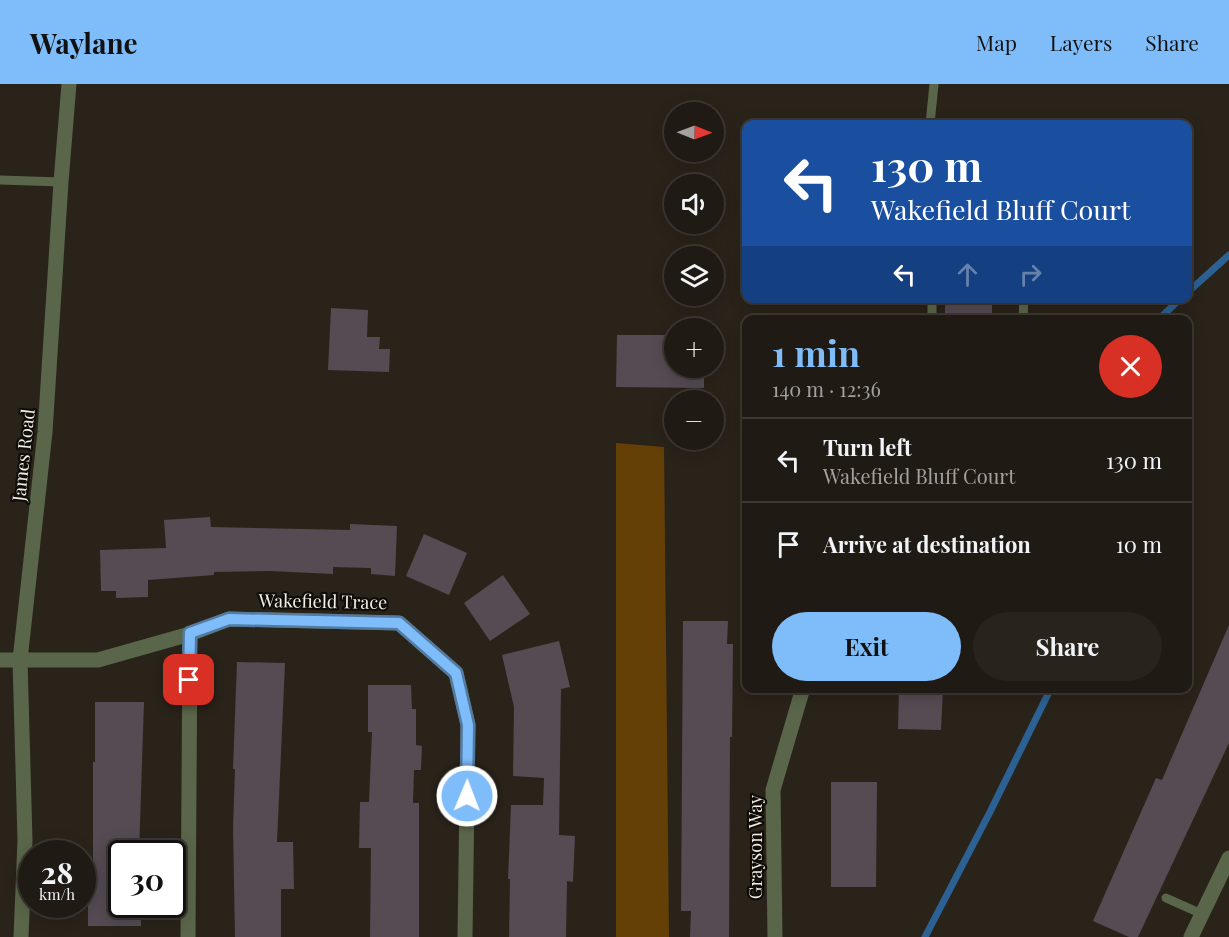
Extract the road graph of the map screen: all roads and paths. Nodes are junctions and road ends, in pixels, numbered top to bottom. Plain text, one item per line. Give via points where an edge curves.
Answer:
1 (69, 84) edge
2 (934, 84) edge
3 (930, 120) edge
4 (0, 180) edge
5 (60, 182) junction
6 (190, 633) junction
7 (0, 660) edge
8 (20, 660) junction
9 (802, 693) edge
10 (1229, 858) edge
11 (1166, 897) dead end
12 (1202, 914) junction
13 (21, 937) edge
14 (188, 937) edge
15 (465, 937) edge
16 (775, 937) edge
17 (1191, 937) edge

1 - 5 street, James Road
2 - 3 lane
4 - 5 lane
5 - 8 street, James Road via 45,432
6 - 8 street, Wakefield Trace via 98,660
6 - 14 street
6 - 15 street, Wakefield Trace via 229,619 399,623 456,673 468,725
7 - 8 street, Wakefield Trace
8 - 13 street, James Road via 25,840
9 - 16 street, Grayson Way via 773,790
10 - 12 street
11 - 12 lane
12 - 17 street

